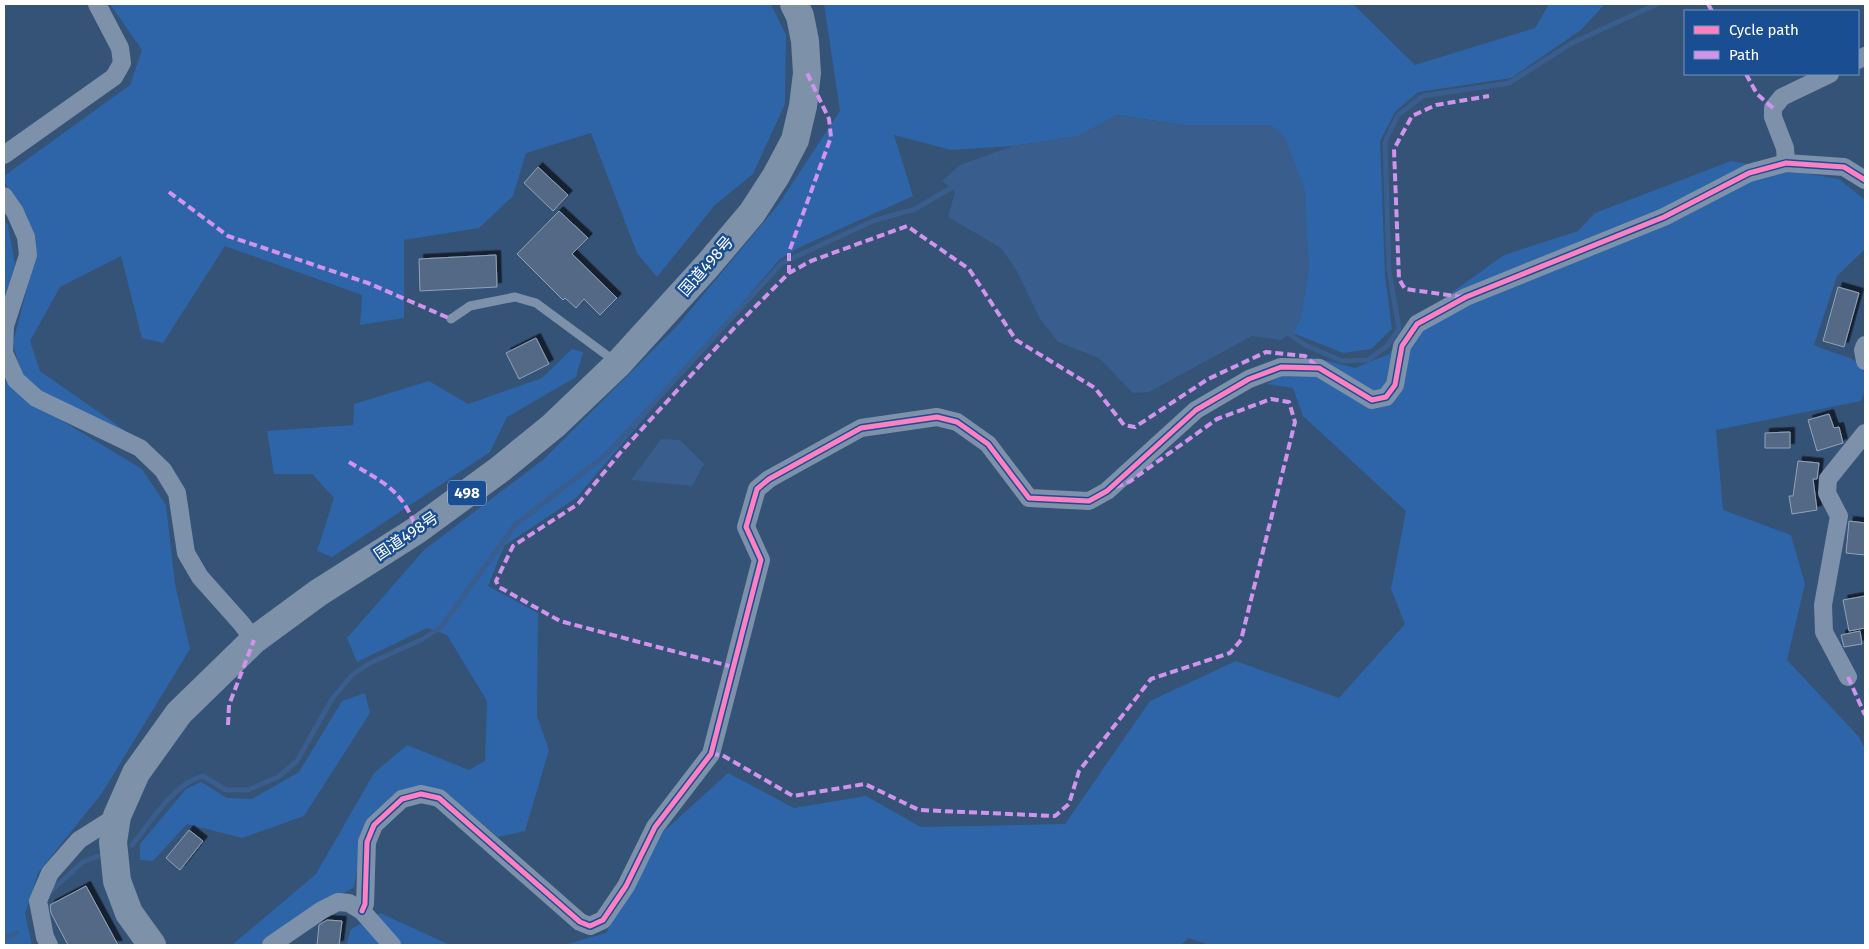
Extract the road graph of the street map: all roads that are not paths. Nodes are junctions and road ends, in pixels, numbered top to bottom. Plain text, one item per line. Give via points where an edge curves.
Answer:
1 (97, 4) edge
2 (794, 4) edge
3 (1828, 75) edge
4 (4, 155) edge
5 (1786, 163) junction
6 (1865, 180) edge
7 (4, 196) edge
8 (451, 319) dead end
9 (1865, 345) edge
10 (1865, 361) edge
11 (618, 364) junction
12 (1865, 433) edge
13 (254, 640) junction
14 (1848, 677) dead end
15 (117, 816) junction
16 (362, 911) junction
17 (49, 945) edge
18 (152, 945) edge
19 (271, 945) edge
20 (392, 945) edge

1 - 4 street via 120,48 122,63 114,77
2 - 11 highway, 国道498号 / 498 via 805,41 806,73 795,140 752,213
3 - 5 street via 1782,97 1773,108
5 - 6 street via 1844,167
5 - 16 street via 1749,173 1664,217 1466,297 1417,324 1402,346 1396,385 1386,397 1372,400 1319,368 1281,367 1249,379 1196,410 1107,491 1089,501 1029,498 988,444 957,422 937,417 861,428 769,479 757,489 746,527 761,560 711,754 655,826 626,886 603,920 590,926 580,922 439,798 421,794 402,800 374,825 367,842
7 - 13 street via 26,238 28,255 5,326 4,353 16,380 36,398 140,448 163,470 177,493 186,553 200,577
8 - 11 lane via 470,306 515,297 536,303
9 - 10 street
11 - 13 highway, 国道498号 / 498 via 553,426 499,470 417,530 318,593
12 - 14 street via 1828,479 1827,494 1839,516 1823,605 1824,632
13 - 15 highway, 国道498号 / 498 via 179,713 136,773
15 - 17 street via 79,840 50,873 38,901
15 - 18 highway, 国道498号 / 498 via 113,842 116,881 128,913
16 - 19 street via 349,903 338,902
16 - 20 street

